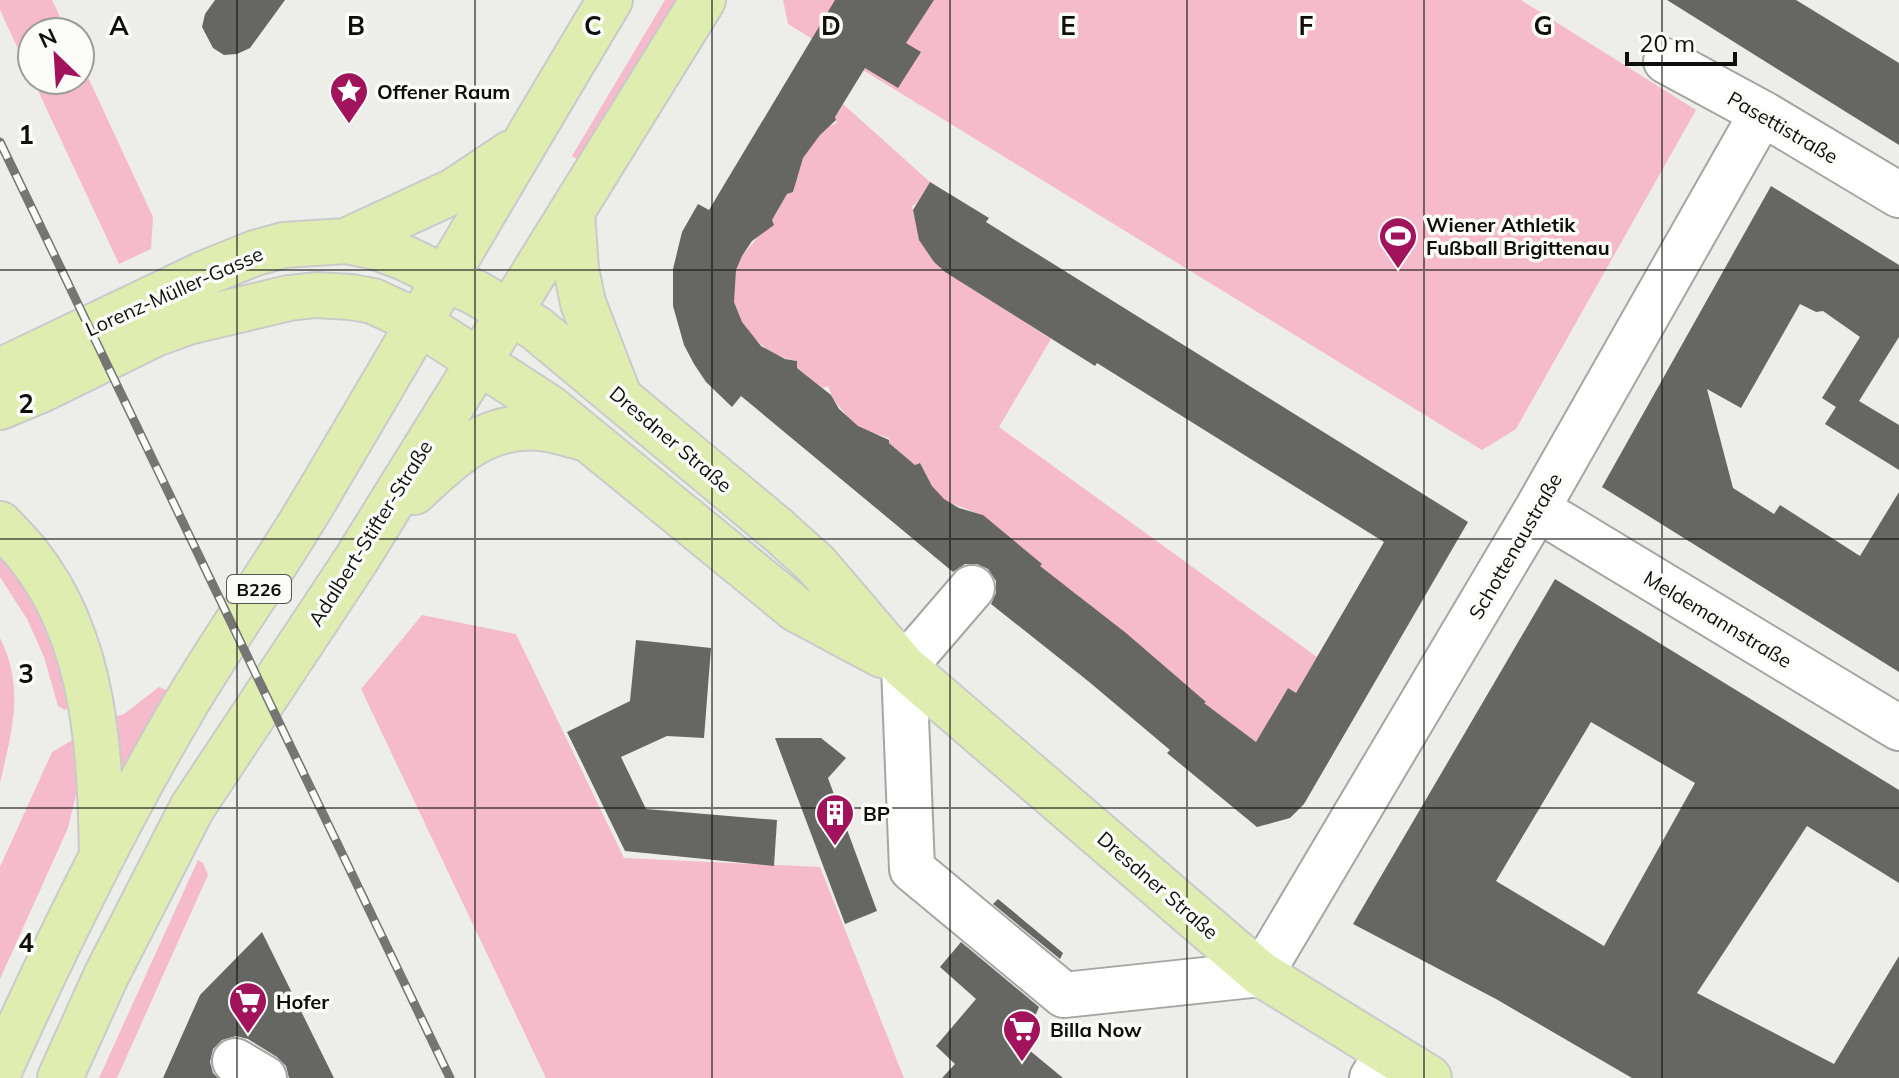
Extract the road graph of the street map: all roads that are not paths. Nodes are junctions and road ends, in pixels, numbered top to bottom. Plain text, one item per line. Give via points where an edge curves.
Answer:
1 (610, 0) edge
2 (703, 0) edge
3 (1666, 61) dead end
4 (1762, 113) junction
5 (523, 145) junction
6 (1899, 195) edge
7 (572, 212) junction
8 (346, 241) junction
9 (444, 277) junction
10 (510, 312) junction
11 (418, 322) junction
12 (479, 361) junction
13 (0, 371) edge
14 (620, 396) junction
15 (0, 407) edge
16 (590, 439) junction
17 (1537, 509) junction
18 (0, 524) edge
19 (375, 528) junction
20 (972, 588) dead end
21 (904, 667) junction
22 (1899, 728) edge
23 (102, 857) junction
24 (1261, 974) junction
25 (32, 997) junction
26 (0, 1028) edge
27 (1379, 1066) edge
28 (0, 1069) edge
29 (60, 1078) edge
30 (1429, 1078) edge

1 - 5 main road, B226
2 - 7 main road, Adalbert-Stifter-Straße
3 - 4 street, Pasettistraße
4 - 6 street, Pasettistraße
4 - 17 street, Schottenaustraße
5 - 8 main road via 454,191
5 - 9 main road, B226
7 - 10 main road, Adalbert-Stifter-Straße
7 - 14 main road via 583,303
8 - 9 main road, Lorenz-Müller-Gasse via 376,247
8 - 13 main road, Lorenz-Müller-Gasse via 284,245 255,253
9 - 10 main road, Dresdner Straße
9 - 11 main road, B226
10 - 12 main road, Adalbert-Stifter-Straße
10 - 14 main road, Dresdner Straße
11 - 12 main road, Dresdner Straße
11 - 15 main road, Lorenz-Müller-Gasse via 373,301 289,298 173,327
11 - 23 main road, B226 via 313,503 182,711
12 - 16 main road, Dresdner Straße
12 - 19 main road, Adalbert-Stifter-Straße
14 - 21 main road, Dresdner Straße via 816,564
16 - 19 main road via 540,428 484,438 459,450
16 - 21 main road, Dresdner Straße via 796,609
17 - 22 street, Meldemannstraße
17 - 24 street, Schottenaustraße
18 - 23 main road via 53,591 84,670 100,765
19 - 29 main road, Adalbert-Stifter-Straße via 192,808
20 - 21 street
21 - 24 main road, Dresdner Straße
21 - 24 street via 912,869 1064,995
23 - 25 main road, B226
24 - 27 main road, Dresdner Straße
25 - 26 street
25 - 28 main road, B226
27 - 30 main road, Dresdner Straße

